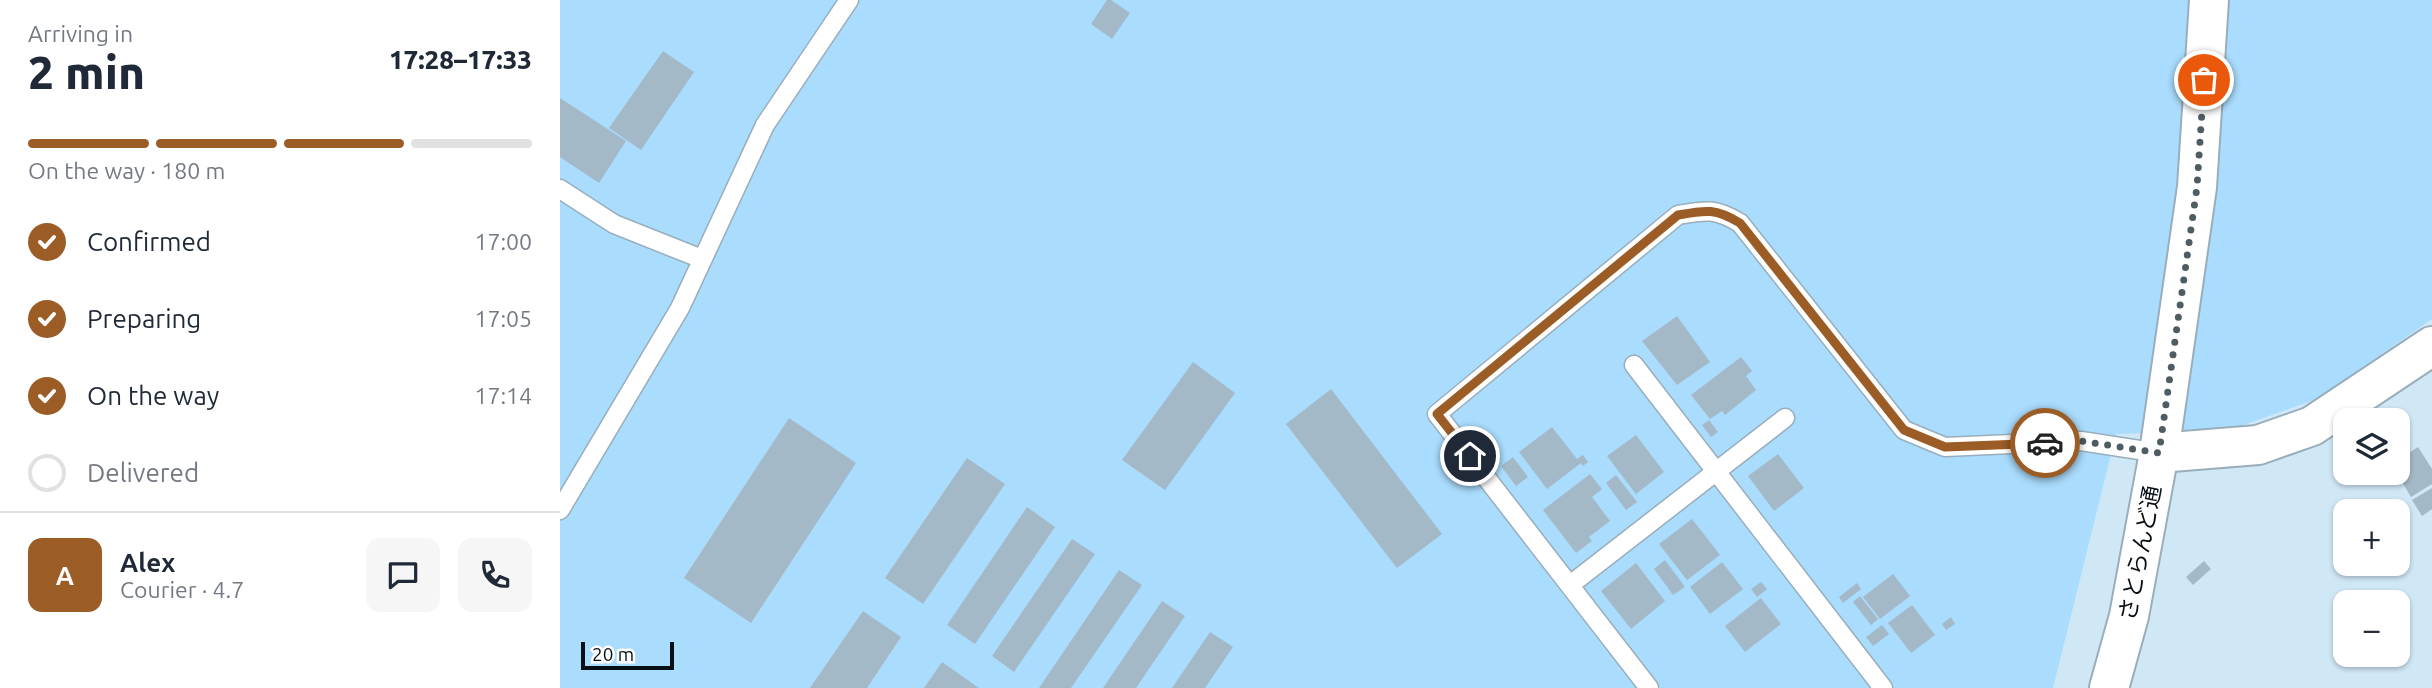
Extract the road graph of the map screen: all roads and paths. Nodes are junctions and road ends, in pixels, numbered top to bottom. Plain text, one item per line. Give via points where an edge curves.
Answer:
1 (849, 0) edge
2 (2209, 0) edge
3 (560, 189) edge
4 (702, 259) junction
5 (2432, 346) edge
6 (1634, 365) dead end
7 (1785, 418) dead end
8 (2159, 453) junction
9 (1715, 472) junction
10 (560, 510) edge
11 (1570, 585) junction
12 (1648, 688) edge
13 (1883, 688) edge
14 (2109, 688) edge

1 - 4 lane via 765,125
2 - 8 street, さとらんど通 via 2197,187
3 - 4 lane via 614,224
4 - 10 lane via 680,308
5 - 8 street via 2312,426 2258,445
6 - 9 lane
7 - 9 lane
8 - 11 lane via 2081,441 1945,447 1904,430 1740,223 1720,211 1678,215 1437,414
8 - 14 street, さとらんど通 via 2129,616
9 - 11 lane
9 - 13 lane
11 - 12 lane

